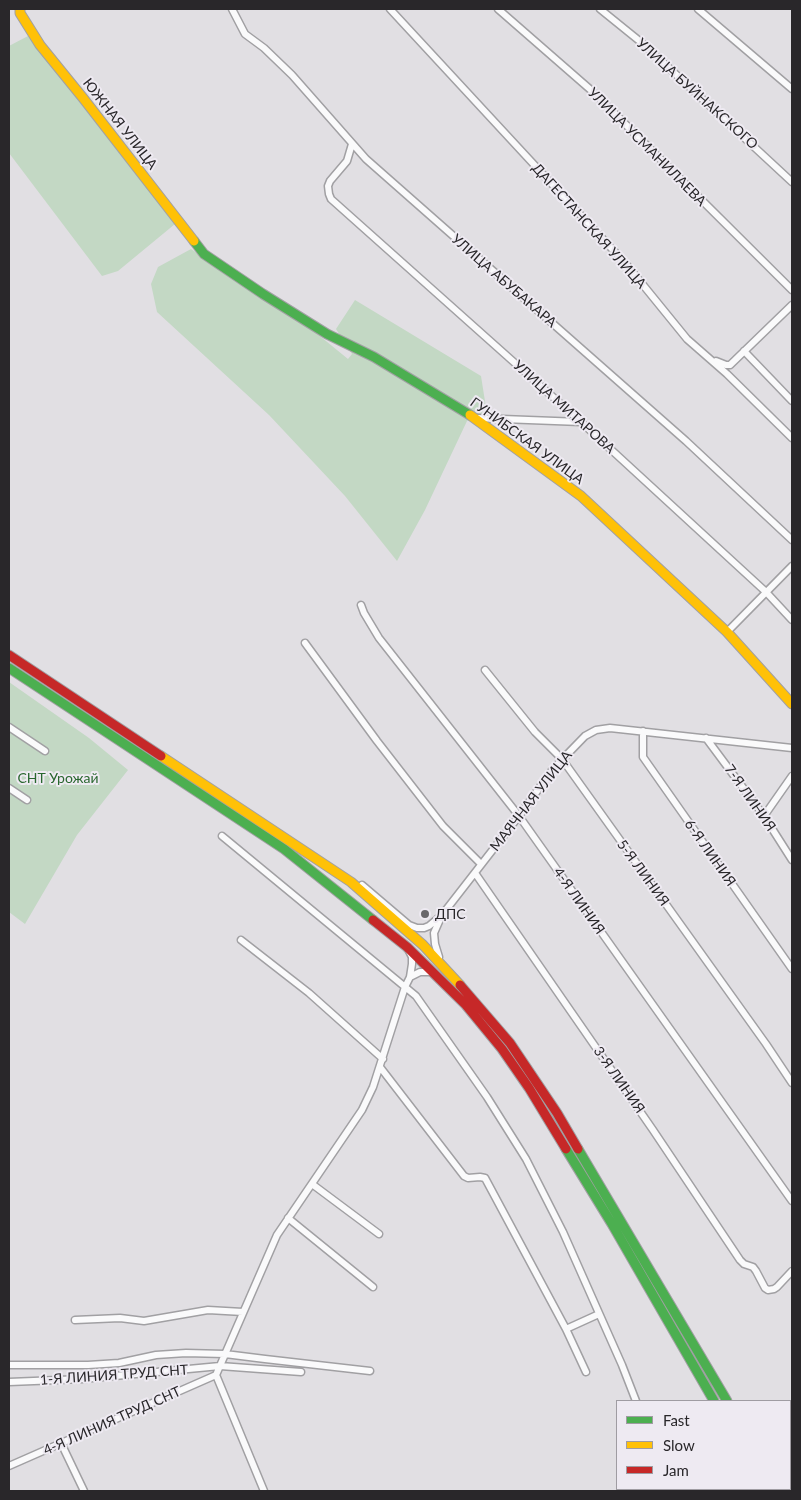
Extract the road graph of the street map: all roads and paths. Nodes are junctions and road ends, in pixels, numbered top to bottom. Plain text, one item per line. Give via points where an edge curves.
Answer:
1 (20, 9) edge
2 (232, 9) edge
3 (390, 9) edge
4 (498, 9) edge
5 (600, 9) edge
6 (698, 9) edge
7 (792, 89) edge
8 (352, 144) junction
9 (792, 182) edge
10 (204, 254) joint
11 (792, 290) edge
12 (792, 305) edge
13 (744, 351) junction
14 (707, 357) junction
15 (792, 401) edge
16 (475, 418) junction
17 (581, 422) junction
18 (792, 438) edge
19 (792, 540) edge
20 (792, 566) edge
21 (766, 592) junction
22 (361, 605) dead end
23 (792, 620) edge
24 (727, 632) junction
25 (305, 643) dead end
26 (9, 655) edge
27 (9, 668) edge
28 (485, 670) dead end
29 (792, 704) edge
30 (9, 727) edge
31 (643, 732) junction
32 (706, 738) junction
33 (792, 748) edge
34 (45, 752) dead end
35 (562, 759) junction
36 (792, 776) edge
37 (9, 788) edge
38 (27, 800) dead end
39 (519, 816) junction
40 (764, 816) junction
41 (222, 836) dead end
42 (792, 860) edge
43 (481, 864) junction
44 (336, 872) junction
45 (475, 873) junction
46 (442, 915) junction
47 (241, 940) dead end
48 (407, 948) junction
49 (441, 963) junction
50 (792, 969) edge
51 (434, 973) junction
52 (410, 978) junction
53 (405, 986) junction
54 (383, 1059) junction
55 (380, 1067) junction
56 (792, 1083) edge
57 (312, 1184) junction
58 (792, 1201) edge
59 (288, 1218) junction
60 (378, 1234) dead end
61 (792, 1271) edge
62 (373, 1287) dead end
63 (243, 1312) junction
64 (599, 1314) junction
65 (75, 1320) dead end
66 (566, 1329) junction
67 (225, 1354) junction
68 (9, 1365) edge
69 (220, 1366) junction
70 (370, 1371) dead end
71 (301, 1372) dead end
72 (586, 1372) dead end
73 (216, 1375) junction
74 (9, 1382) edge
75 (636, 1400) edge
76 (713, 1400) edge
77 (726, 1400) edge
78 (61, 1443) junction
79 (9, 1466) edge
80 (84, 1491) edge
81 (264, 1491) edge

1 - 10 main road, ЮЖНАЯ УЛИЦА via 40,45
2 - 8 street, УЛИЦА АБУБАКАРА via 245,34 292,76
3 - 14 street, ДАГЕСТАНСКАЯ УЛИЦА via 626,264 686,339
4 - 11 street, УЛИЦА УСМАНИЛАЕВА via 592,91
5 - 9 street, УЛИЦА БУЙНАКСКОГО via 642,43
6 - 7 street
8 - 17 street, УЛИЦА МИТАРОВА via 347,161 328,186 331,199
8 - 19 street, УЛИЦА АБУБАКАРА via 686,441
10 - 16 main road, ГУНИБСКАЯ УЛИЦА via 327,334 374,357
12 - 13 street
13 - 14 street via 726,366
13 - 15 street
14 - 18 street, ДАГЕСТАНСКАЯ УЛИЦА
16 - 17 street
16 - 24 main road, ГУНИБСКАЯ УЛИЦА via 581,496
17 - 21 street, УЛИЦА МИТАРОВА
20 - 21 street
21 - 23 street, УЛИЦА МИТАРОВА
21 - 24 street
22 - 39 street, 4-Я ЛИНИЯ via 379,638
24 - 29 main road, ГУНИБСКАЯ УЛИЦА
25 - 43 street via 443,826
26 - 44 main road
27 - 48 main road via 284,849
28 - 35 street, 5-Я ЛИНИЯ via 535,732
30 - 34 street
31 - 32 street, МАЯЧНАЯ УЛИЦА
31 - 35 street, МАЯЧНАЯ УЛИЦА via 610,728 596,730 585,736
31 - 50 street, 6-Я ЛИНИЯ via 642,756
32 - 33 street, МАЯЧНАЯ УЛИЦА
32 - 40 street, 7-Я ЛИНИЯ
35 - 39 street, МАЯЧНАЯ УЛИЦА
35 - 56 street, 5-Я ЛИНИЯ
36 - 40 street
37 - 38 street
39 - 43 street, МАЯЧНАЯ УЛИЦА
39 - 58 street, 4-Я ЛИНИЯ
40 - 42 street, 7-Я ЛИНИЯ
41 - 53 street
43 - 45 street, МАЯЧНАЯ УЛИЦА
44 - 46 street via 360,884 409,925 424,928
44 - 49 main road
45 - 46 street, МАЯЧНАЯ УЛИЦА
45 - 61 street, 3-Я ЛИНИЯ via 740,1260 753,1267 768,1290 774,1289
46 - 49 street via 434,933
47 - 54 street via 309,993
48 - 51 main road
48 - 52 street via 412,957
49 - 77 main road via 510,1043 557,1113
51 - 52 street via 420,972
51 - 76 main road via 502,1048 529,1088
52 - 53 street
53 - 54 street
53 - 64 street via 416,996 460,1058 526,1159
54 - 55 street
55 - 57 street via 362,1110
55 - 66 street via 464,1176 485,1178
57 - 59 street
57 - 60 street
59 - 62 street
59 - 63 street
63 - 65 street via 208,1310 144,1321 120,1318
63 - 67 street
64 - 66 street
64 - 75 street
66 - 72 street
67 - 68 street via 170,1353 88,1365
67 - 69 street
67 - 70 street
69 - 71 street, 1-Я ЛИНИЯ ТРУД СНТ
69 - 73 street
69 - 74 street, 1-Я ЛИНИЯ ТРУД СНТ via 83,1379
73 - 78 street, 4-Я ЛИНИЯ ТРУД СНТ
73 - 81 street
78 - 79 street, 4-Я ЛИНИЯ ТРУД СНТ
78 - 80 street

